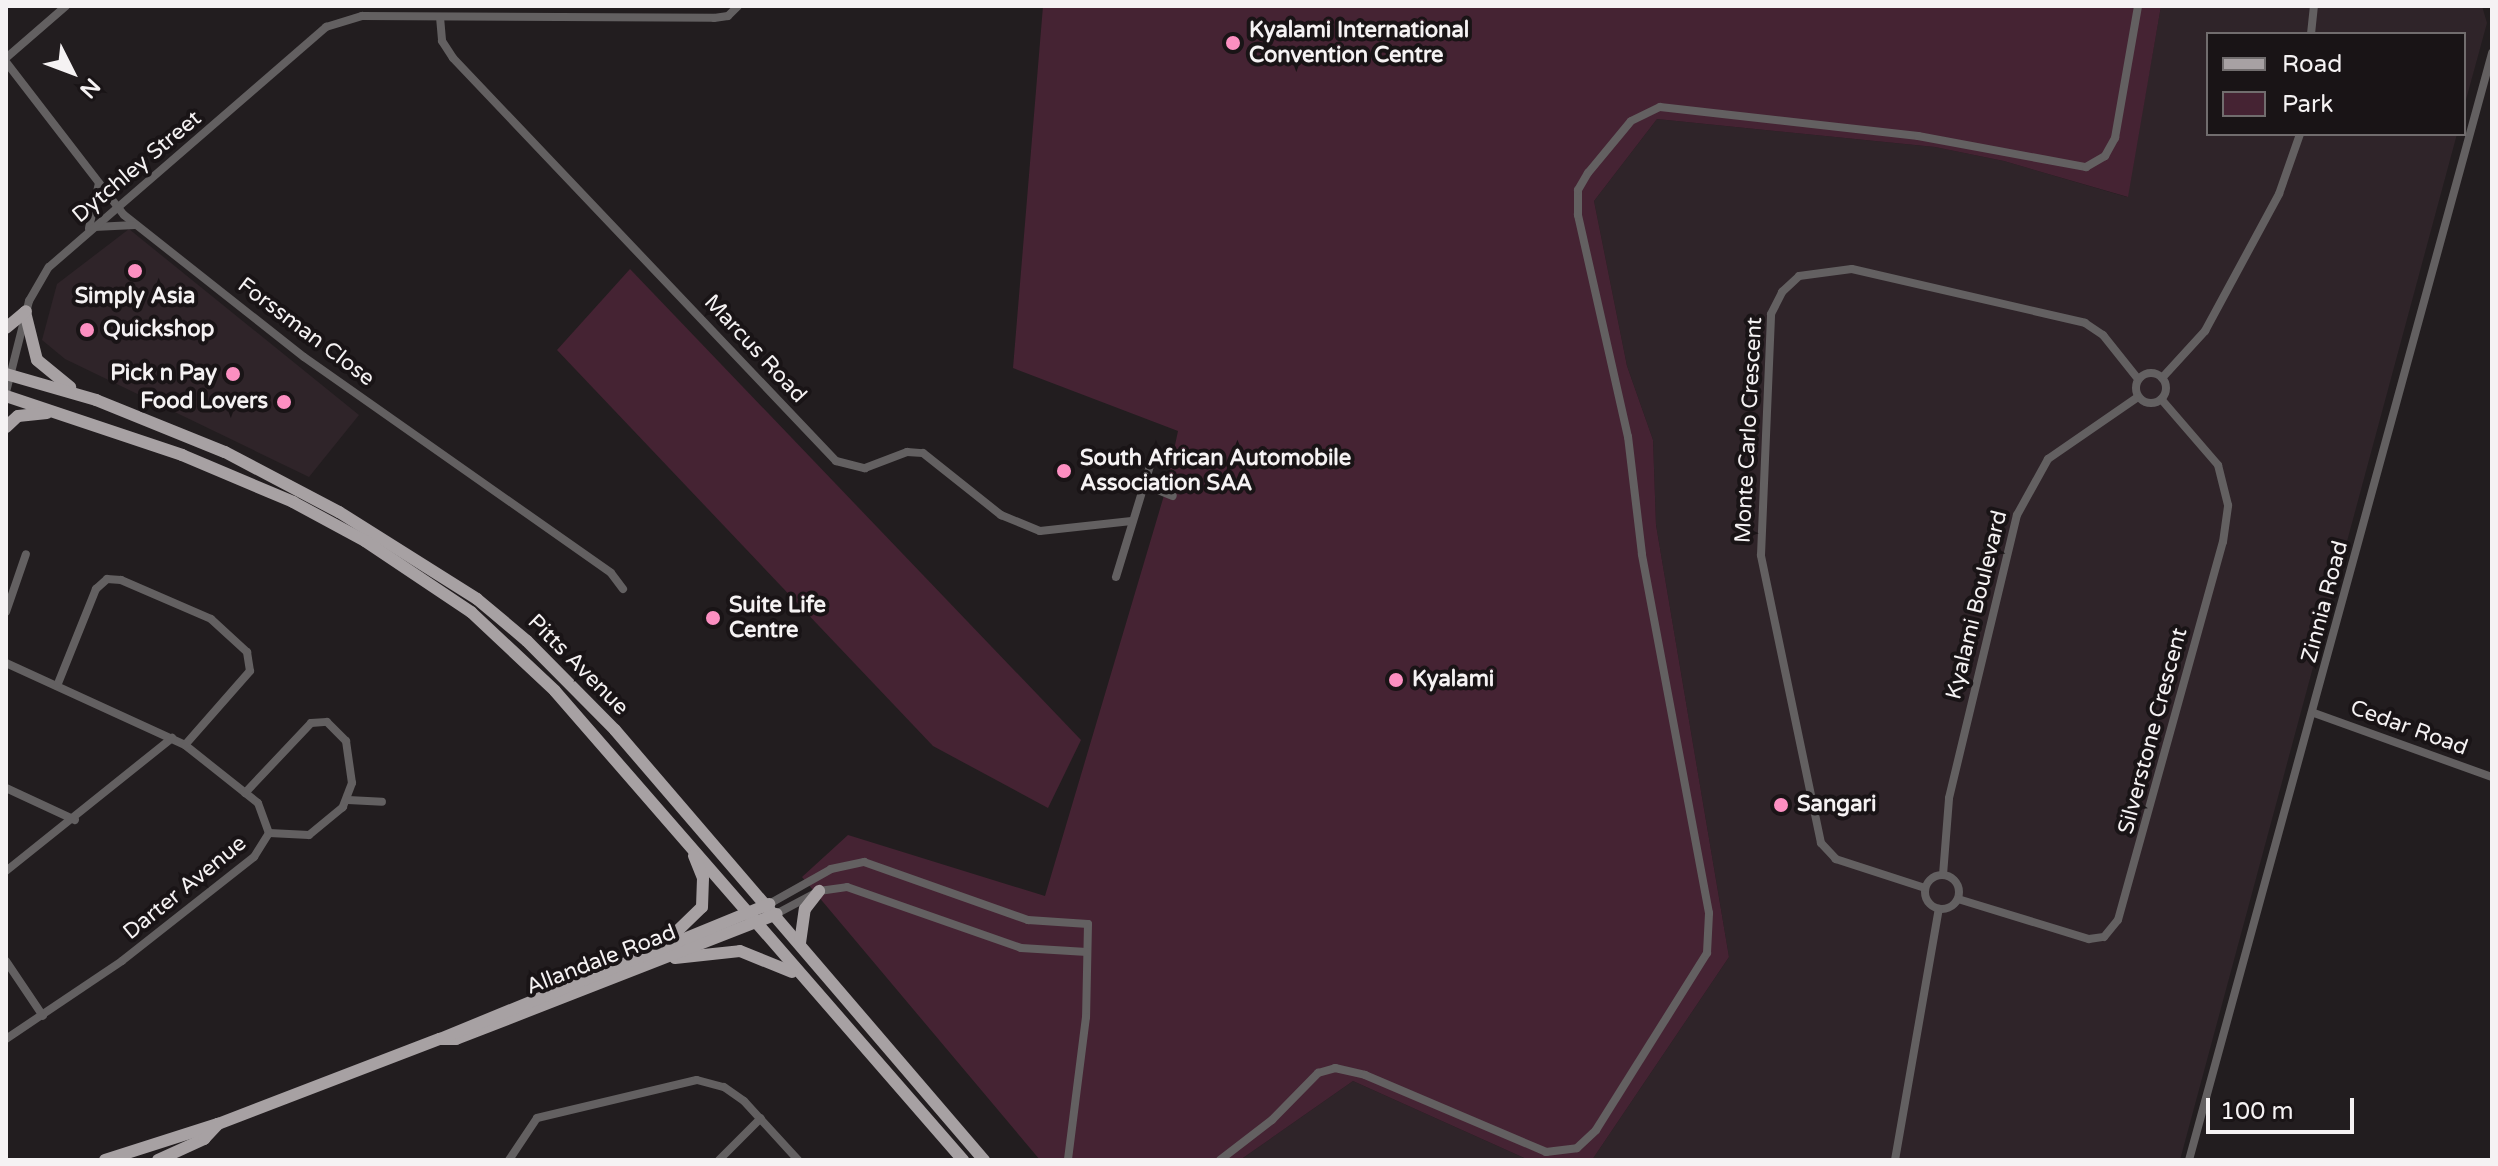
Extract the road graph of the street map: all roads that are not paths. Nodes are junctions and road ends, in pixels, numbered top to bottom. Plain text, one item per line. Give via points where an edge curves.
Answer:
1 (66, 6) edge
2 (580, 6) edge
3 (738, 6) edge
4 (2138, 6) edge
5 (2314, 6) edge
6 (440, 17) junction
7 (580, 17) junction
8 (2311, 32) edge
9 (2492, 53) edge
10 (6, 60) edge
11 (2299, 136) edge
12 (99, 183) junction
13 (117, 207) junction
14 (136, 225) junction
15 (90, 230) junction
16 (26, 312) junction
17 (6, 328) edge
18 (8, 374) edge
19 (2162, 378) junction
20 (2138, 379) junction
21 (6, 394) edge
22 (2138, 397) junction
23 (2161, 399) junction
24 (96, 400) junction
25 (62, 414) junction
26 (6, 427) edge
27 (1153, 456) dead end
28 (1143, 484) junction
29 (1173, 496) dead end
30 (1131, 521) junction
31 (26, 554) dead end
32 (1116, 577) dead end
33 (623, 589) dead end
34 (6, 612) edge
35 (7, 665) edge
36 (57, 686) junction
37 (2314, 713) junction
38 (172, 738) junction
39 (185, 745) junction
40 (2492, 777) edge
41 (6, 788) edge
42 (245, 793) junction
43 (348, 800) junction
44 (382, 802) dead end
45 (75, 820) junction
46 (269, 833) junction
47 (688, 843) junction
48 (6, 871) edge
49 (1943, 875) junction
50 (1925, 888) junction
51 (819, 891) junction
52 (1958, 899) junction
53 (772, 909) junction
54 (1939, 909) junction
55 (753, 918) junction
56 (800, 943) junction
57 (1087, 952) junction
58 (654, 955) junction
59 (6, 961) edge
60 (798, 975) junction
61 (43, 1016) junction
62 (6, 1039) edge
63 (761, 1118) junction
64 (218, 1124) junction
65 (105, 1160) edge
66 (158, 1160) edge
67 (509, 1160) edge
68 (719, 1160) edge
69 (798, 1160) edge
70 (963, 1160) edge
71 (984, 1160) edge
72 (1068, 1160) edge
73 (1220, 1160) edge
74 (1895, 1160) edge
75 (2189, 1160) edge

1 - 10 street
2 - 7 street
3 - 7 street via 722,17
4 - 73 street via 2115,138 2105,156 2086,167 1918,136 1660,107 1631,121 1588,173 1578,190 1578,215 1628,437 1642,554 1709,913 1707,953 1596,1130 1577,1148 1546,1152 1365,1075 1335,1068 1318,1073 1272,1120
5 - 8 street
6 - 7 street
6 - 13 street, Dytchley Street via 338,21 313,35
6 - 30 street, Marcus Road via 442,41 453,58 836,461 865,468 907,452 923,453 1001,515 1040,531
9 - 37 street, Zinnia Road
10 - 12 street, Forssman Close
11 - 19 street via 2279,194 2205,331
12 - 13 street, Forssman Close
12 - 15 street
13 - 14 street, Forssman Close
13 - 15 street, Dytchley Street
14 - 15 street
14 - 33 street, Forssman Close via 304,357 611,573
15 - 16 street, Dytchley Street via 40,278
16 - 17 main road
16 - 18 street, Dytchley Street
16 - 24 main road via 33,349 44,370
18 - 21 street, Dytchley Street
18 - 24 main road, Pitts Avenue
19 - 20 street via 2150,372
19 - 23 street via 2166,389
20 - 22 street
20 - 50 street, Monte Carlo Crescent via 2103,335 2085,323 1875,273 1808,273 1790,282 1775,305 1769,325 1761,555 1821,843 1845,863
21 - 25 main road, Pitts Avenue
22 - 23 street via 2149,403
22 - 49 street, Kyalami Boulevard via 2048,459 2017,515 1949,798
23 - 52 street, Silverstone Crescent via 2218,465 2228,505 2223,542 2118,920 2104,937 2089,939
24 - 53 main road, Pitts Avenue via 278,478 477,599 568,679
25 - 26 main road via 29,413
25 - 47 main road, Pitts Avenue via 224,471 293,502 423,578 471,612 546,681
27 - 28 street
28 - 29 street
28 - 30 street
30 - 32 street
31 - 34 street
35 - 36 street, Darter Avenue
36 - 38 street, Darter Avenue
36 - 39 street via 96,589 107,579 121,580 211,619 247,652 250,671
37 - 40 street, Cedar Road
37 - 75 street, Zinnia Road
38 - 39 street, Darter Avenue
38 - 45 street
39 - 42 street, Darter Avenue
41 - 45 street
42 - 43 street via 305,728 321,721 335,727 349,747
42 - 46 street, Darter Avenue via 263,809
43 - 44 street
43 - 46 street via 317,832
45 - 48 street
46 - 61 street, Darter Avenue via 254,857
47 - 55 main road, Pitts Avenue
47 - 58 main road via 703,878 702,907
49 - 50 street
49 - 52 street via 1958,885
50 - 54 street via 1928,902
51 - 53 street
51 - 56 main road via 805,909
51 - 57 street via 856,889 1021,948
52 - 54 street
53 - 55 main road, Allandale Road
53 - 56 main road, Pitts Avenue
53 - 57 street via 831,869 864,862 1028,920 1088,924
54 - 74 street
55 - 58 main road, Allandale Road
55 - 60 main road, Pitts Avenue
56 - 71 main road, Pitts Avenue
57 - 72 street via 1083,1049
58 - 60 main road via 740,951
58 - 64 main road, Allandale Road
59 - 61 street
60 - 70 main road, Pitts Avenue
61 - 62 street, Darter Avenue
63 - 67 street via 724,1087 683,1080 537,1118
63 - 68 street
63 - 69 street
64 - 65 main road, Allandale Road
64 - 66 main road, Allandale Road via 204,1139

